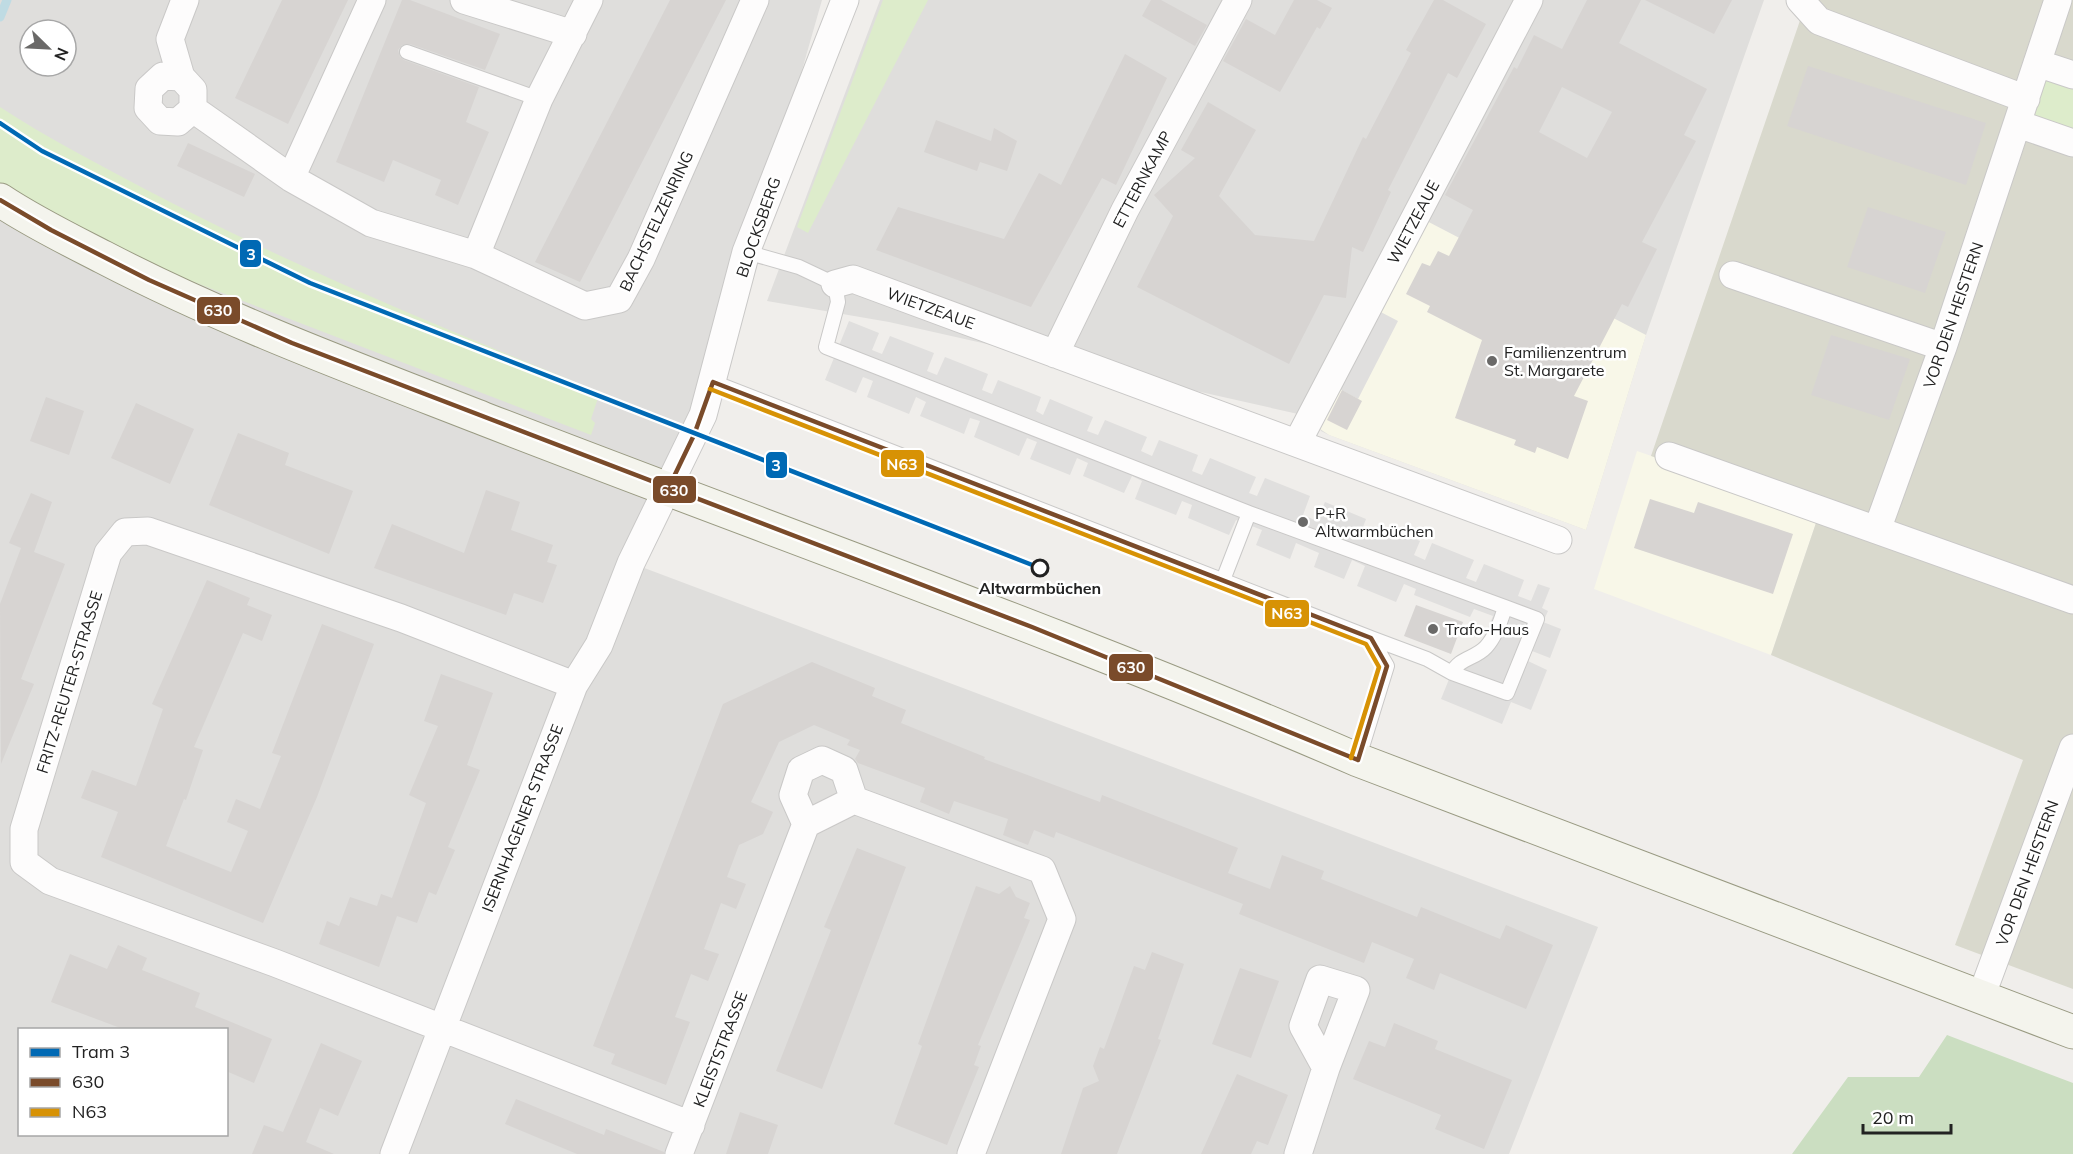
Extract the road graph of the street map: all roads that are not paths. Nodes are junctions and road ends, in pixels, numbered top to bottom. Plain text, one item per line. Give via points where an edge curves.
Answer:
1 (185, 0) edge
2 (372, 0) edge
3 (464, 0) edge
4 (589, 0) edge
5 (755, 0) edge
6 (845, 0) edge
7 (1529, 0) edge
8 (1800, 0) edge
9 (2058, 0) edge
10 (1232, 2) edge
11 (573, 34) junction
12 (407, 52) dead end
13 (2037, 63) junction
14 (2073, 75) edge
15 (181, 77) junction
16 (539, 99) junction
17 (2025, 99) junction
18 (192, 109) junction
19 (2018, 124) junction
20 (2073, 143) edge
21 (291, 178) junction
22 (0, 200) edge
23 (746, 252) junction
24 (476, 255) junction
25 (1733, 275) dead end
26 (835, 284) junction
27 (1943, 347) junction
28 (1055, 354) junction
29 (713, 382) junction
30 (1297, 443) junction
31 (1669, 456) dead end
32 (667, 490) junction
33 (1250, 513) junction
34 (1877, 530) junction
35 (1558, 540) dead end
36 (1223, 580) junction
37 (2073, 600) edge
38 (1505, 607) junction
39 (1371, 638) junction
40 (1452, 673) junction
41 (574, 685) junction
42 (2073, 748) edge
43 (1358, 760) junction
44 (854, 800) junction
45 (806, 824) junction
46 (1981, 997) junction
47 (441, 1028) junction
48 (2073, 1032) edge
49 (1326, 1068) dead end
50 (685, 1145) edge
51 (394, 1154) edge
52 (971, 1154) edge
53 (1298, 1154) edge

1 - 15 street via 170,39
2 - 21 street
3 - 11 street
4 - 11 street
5 - 24 street, BACHSTELZENRING via 641,259 619,299 585,306
6 - 23 street, BLOCKSBERG
7 - 30 street, WIETZEAUE
8 - 17 street via 1819,21
9 - 13 street, VOR DEN HEISTERN
10 - 28 street, ETTERNKAMP
11 - 16 street
12 - 16 lane
13 - 14 street
13 - 17 street, VOR DEN HEISTERN
15 - 18 street via 193,90
15 - 18 street via 163,76 149,89 148,108 160,121 178,122
16 - 24 street
17 - 19 street, VOR DEN HEISTERN
18 - 21 street, BACHSTELZENRING
19 - 20 street
19 - 27 street, VOR DEN HEISTERN
21 - 24 street, BACHSTELZENRING via 371,223
22 - 32 main road via 167,289 303,348
23 - 26 lane via 799,267
23 - 29 street, BLOCKSBERG
25 - 27 street
26 - 28 street, WIETZEAUE via 853,279
26 - 33 lane via 838,302 826,347
27 - 34 street, VOR DEN HEISTERN
28 - 30 street, WIETZEAUE
29 - 32 street, BLOCKSBERG via 703,415
29 - 36 lane
30 - 35 street, WIETZEAUE
31 - 34 street
32 - 41 street, ISERNHAGENER STRASSE via 631,563 599,645
32 - 43 main road via 1102,655
33 - 36 lane
33 - 38 lane
34 - 37 street
36 - 39 lane
38 - 40 lane via 1485,649 1457,663
38 - 40 lane via 1537,619 1507,693
39 - 40 lane
39 - 43 lane via 1387,666
41 - 47 street, ISERNHAGENER STRASSE
41 - 47 street, FRITZ-REUTER-STRASSE via 401,618 148,531 125,532 108,553 24,829 24,862 50,881
42 - 46 street, VOR DEN HEISTERN
43 - 46 main road
44 - 45 street
44 - 45 street via 844,770 822,760 801,770 793,795
44 - 52 street via 1042,870 1062,919
45 - 50 street, KLEISTSTRASSE
46 - 48 main road
47 - 50 street, KLEISTSTRASSE
47 - 51 street, ISERNHAGENER STRASSE
49 - 53 street

